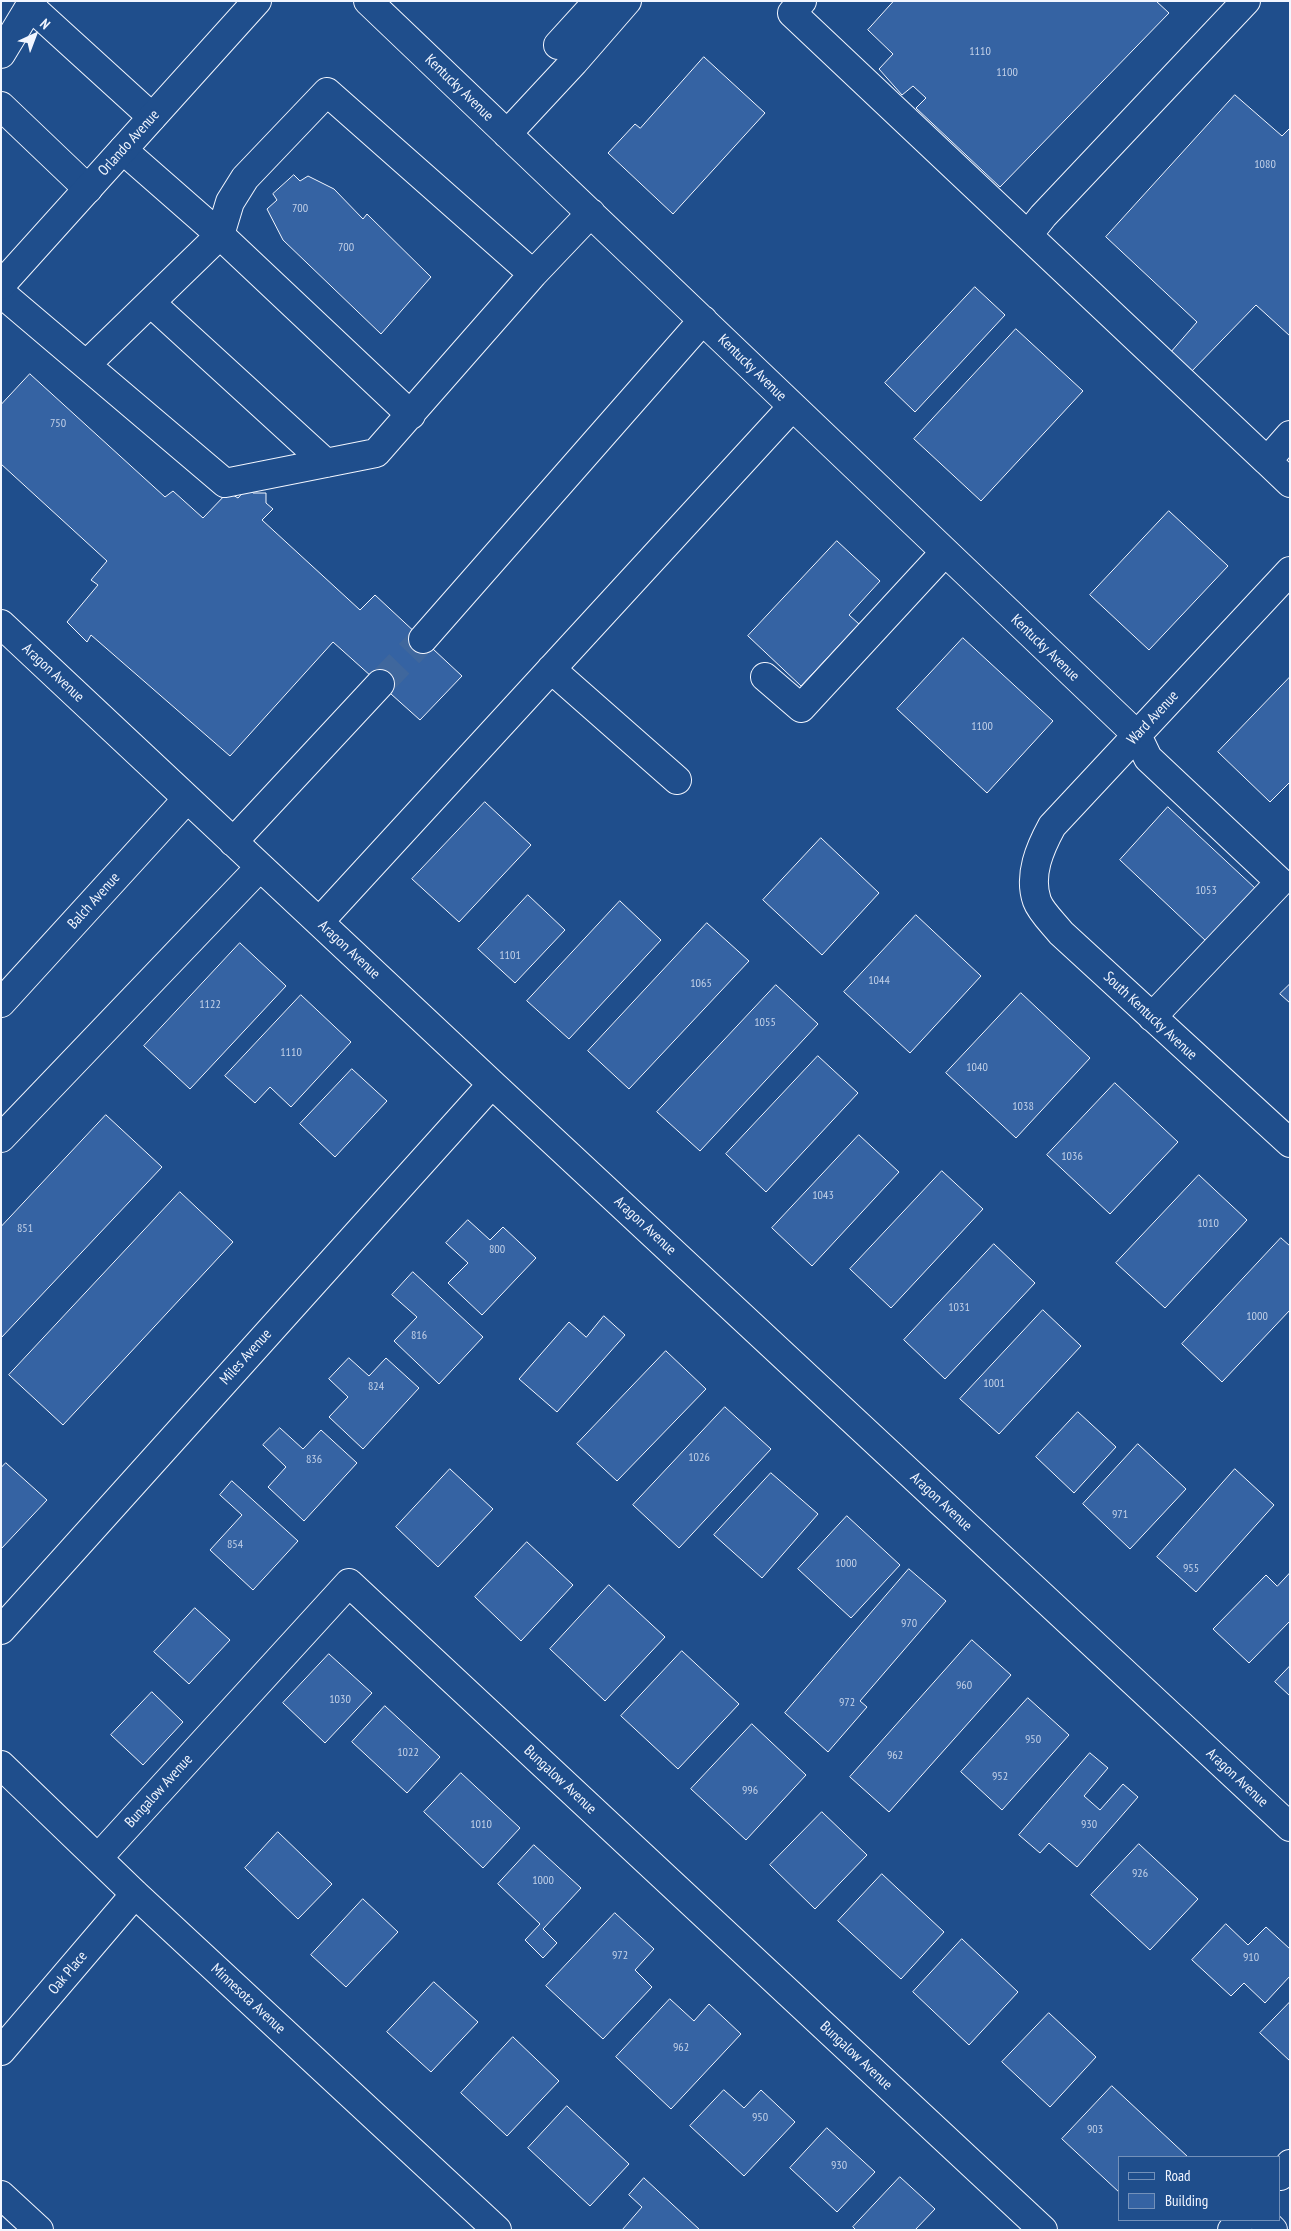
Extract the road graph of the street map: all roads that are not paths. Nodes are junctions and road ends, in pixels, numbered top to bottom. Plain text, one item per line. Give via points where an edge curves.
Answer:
1 (257, 1) edge
2 (368, 1) edge
3 (598, 1) edge
4 (627, 1) edge
5 (31, 3) edge
6 (1235, 5) edge
7 (797, 7) edge
8 (558, 45) dead end
9 (1, 54) edge
10 (1, 106) edge
11 (152, 117) junction
12 (507, 134) junction
13 (123, 150) junction
14 (88, 189) junction
15 (591, 213) junction
16 (1028, 235) junction
17 (220, 236) junction
18 (533, 274) junction
19 (1, 284) edge
20 (1, 294) edge
21 (151, 303) junction
22 (703, 320) junction
23 (87, 364) junction
24 (792, 407) junction
25 (410, 415) junction
26 (1290, 435) edge
27 (1267, 461) junction
28 (326, 463) junction
29 (1290, 483) edge
30 (945, 552) junction
31 (1290, 571) edge
32 (1, 624) edge
33 (422, 639) tunnel mouth
34 (551, 669) junction
35 (765, 677) dead end
36 (372, 693) tunnel mouth
37 (1137, 735) junction
38 (677, 780) dead end
39 (186, 799) junction
40 (233, 842) junction
41 (260, 867) junction
42 (1034, 874) joint
43 (319, 922) junction
44 (1, 1003) edge
45 (1152, 1018) junction
46 (492, 1084) junction
47 (1, 1138) edge
48 (1290, 1144) edge
49 (1, 1630) edge
50 (1, 1765) edge
51 (1290, 1827) edge
52 (98, 1858) junction
53 (135, 1894) junction
54 (1, 2052) edge
55 (1290, 2164) edge
56 (1281, 2175) edge
57 (1, 2196) edge
58 (1264, 2221) edge
59 (39, 2230) edge
60 (497, 2230) edge
61 (1043, 2230) edge
62 (1273, 2230) edge

1 - 11 street, Orlando Avenue
2 - 12 street, Kentucky Avenue
3 - 8 street
4 - 12 street
5 - 9 street
5 - 11 street
6 - 16 street
7 - 16 street
10 - 14 street
11 - 13 street, Orlando Avenue
12 - 15 street, Kentucky Avenue
13 - 14 street, Orlando Avenue
13 - 17 street
14 - 19 street, Orlando Avenue
15 - 18 street
15 - 22 street, Kentucky Avenue
16 - 27 street
17 - 18 street via 230,202 245,178 327,92
17 - 21 street
17 - 25 street
18 - 25 street
20 - 23 street
21 - 23 street
21 - 28 street
22 - 24 street, Kentucky Avenue
22 - 33 street
23 - 28 street via 225,483
24 - 30 street, Kentucky Avenue
24 - 34 street
25 - 28 street via 376,453
26 - 27 street
27 - 29 street
30 - 35 street via 801,708
30 - 37 street, Kentucky Avenue
31 - 37 street, Ward Avenue
32 - 39 street, Aragon Avenue
34 - 38 street
34 - 43 street
36 - 40 street
37 - 42 street, Ward Avenue via 1052,826 1040,846
37 - 45 street via 1148,758 1280,882
39 - 40 street, Aragon Avenue
39 - 44 street, Balch Avenue
40 - 41 street, Aragon Avenue
41 - 43 street, Aragon Avenue
41 - 47 street
42 - 45 street, South Kentucky Avenue via 1037,902 1061,934
43 - 46 street, Aragon Avenue
45 - 48 street, South Kentucky Avenue
46 - 49 street, Miles Avenue
46 - 51 street, Aragon Avenue
50 - 52 street, Minnesota Avenue
52 - 53 street, Minnesota Avenue
52 - 61 street, Bungalow Avenue via 350,1583
53 - 54 street, Oak Place
53 - 60 street, Minnesota Avenue
55 - 56 street
57 - 59 street
58 - 62 street

